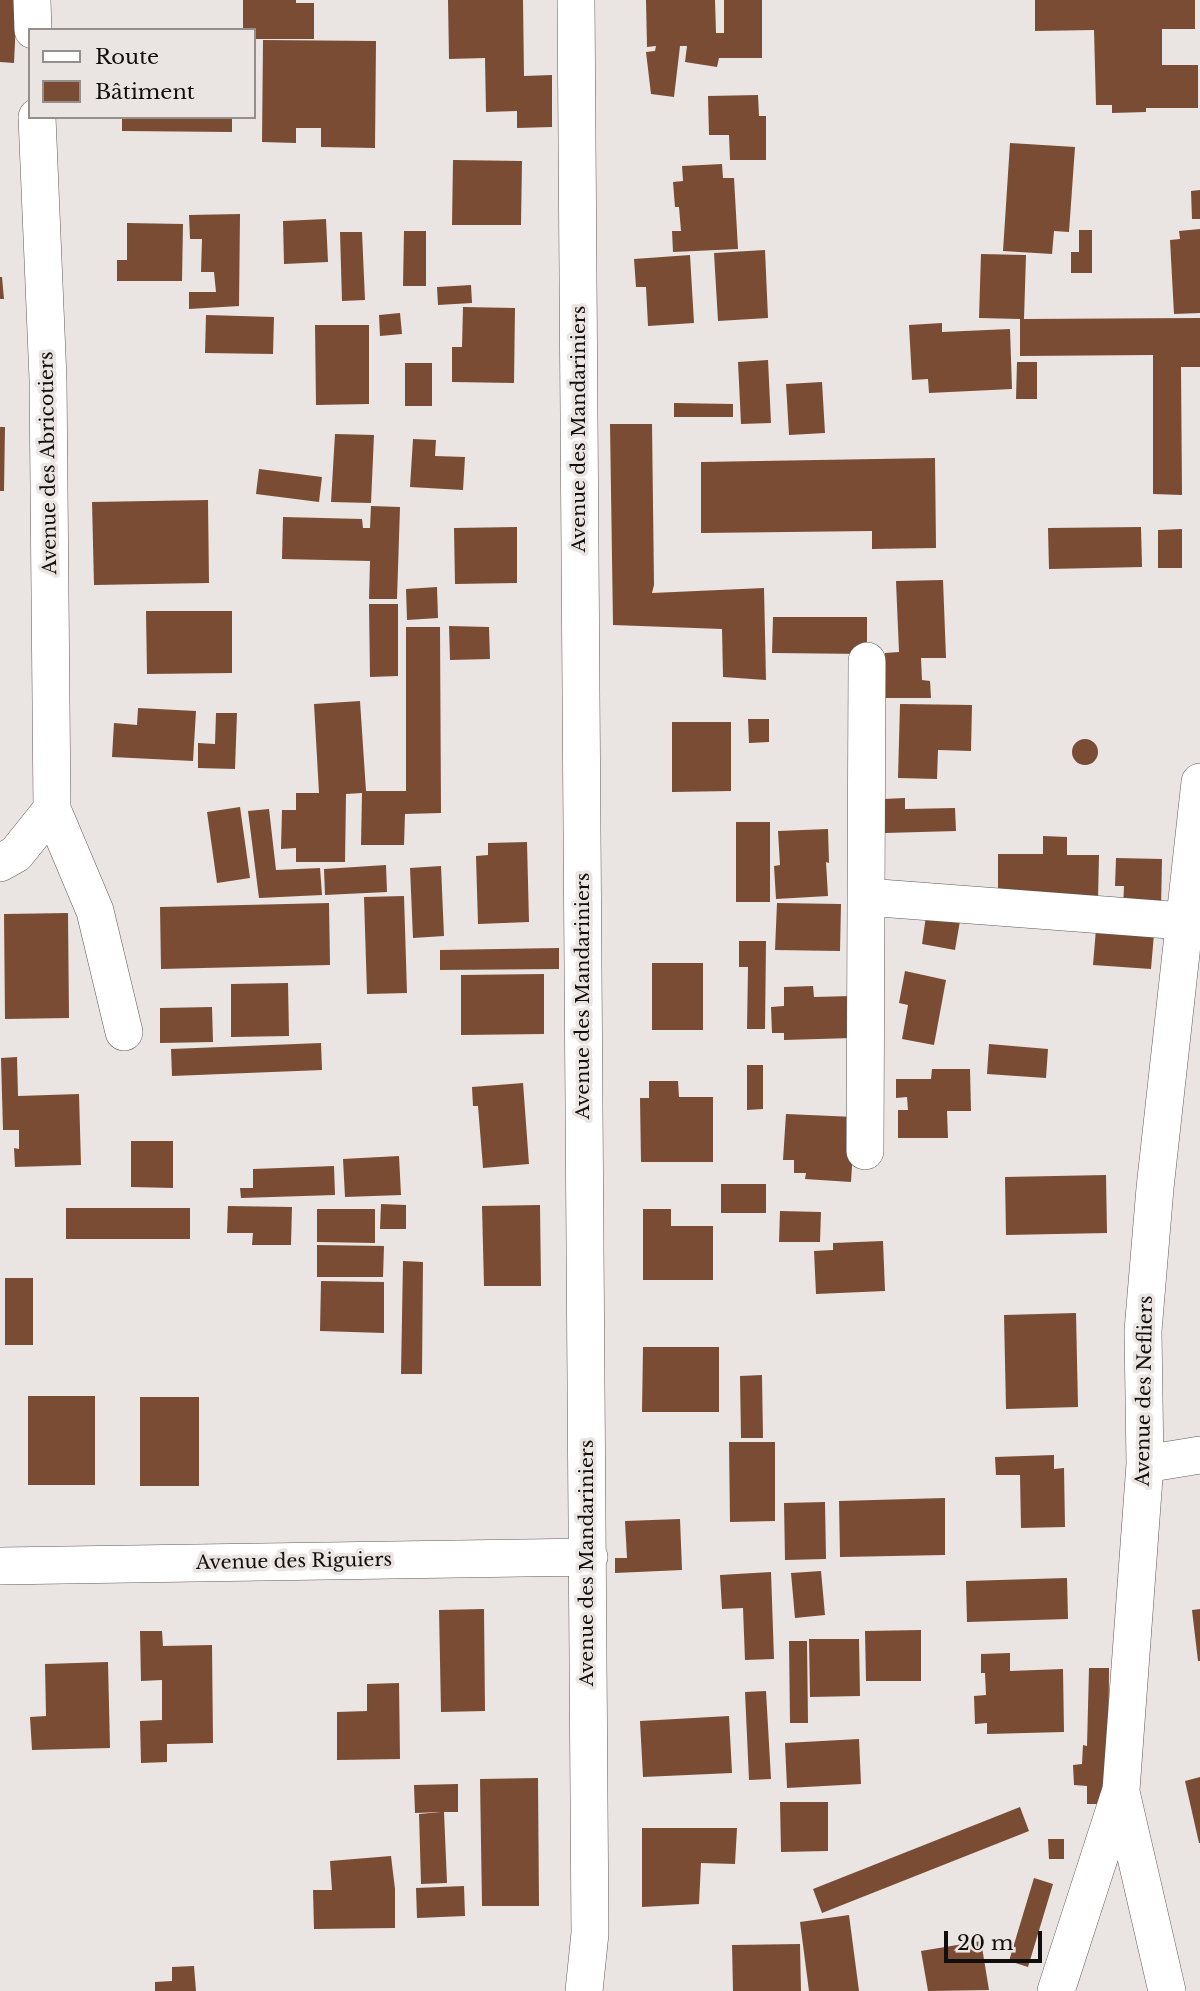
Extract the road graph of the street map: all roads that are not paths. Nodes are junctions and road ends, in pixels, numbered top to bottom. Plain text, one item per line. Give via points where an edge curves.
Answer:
1 (32, 0) edge
2 (576, 0) edge
3 (33, 28) edge
4 (37, 119) edge
5 (867, 661) dead end
6 (1200, 782) edge
7 (52, 809) junction
8 (1198, 825) edge
9 (0, 863) edge
10 (866, 897) junction
11 (1183, 920) junction
12 (124, 1031) dead end
13 (865, 1150) dead end
14 (1200, 1455) edge
15 (1145, 1464) junction
16 (589, 1557) junction
17 (0, 1566) edge
18 (1121, 1790) junction
19 (584, 1991) edge
20 (1056, 1991) edge
21 (1167, 1991) edge

1 - 3 street
2 - 16 street, Avenue des Mandariniers
4 - 7 street, Avenue des Abricotiers via 48,379
5 - 10 street
6 - 8 street, Avenue des Nefliers
7 - 9 street via 16,854
7 - 12 street via 95,911
8 - 11 street, Avenue des Nefliers
10 - 11 street
10 - 13 street
11 - 15 street, Avenue des Nefliers via 1143,1331
14 - 15 street
15 - 18 street, Avenue des Nefliers
16 - 17 street, Avenue des Riguiers
16 - 19 street, Avenue des Mandariniers via 590,1933
18 - 20 street, Avenue des Nefliers
18 - 21 street

